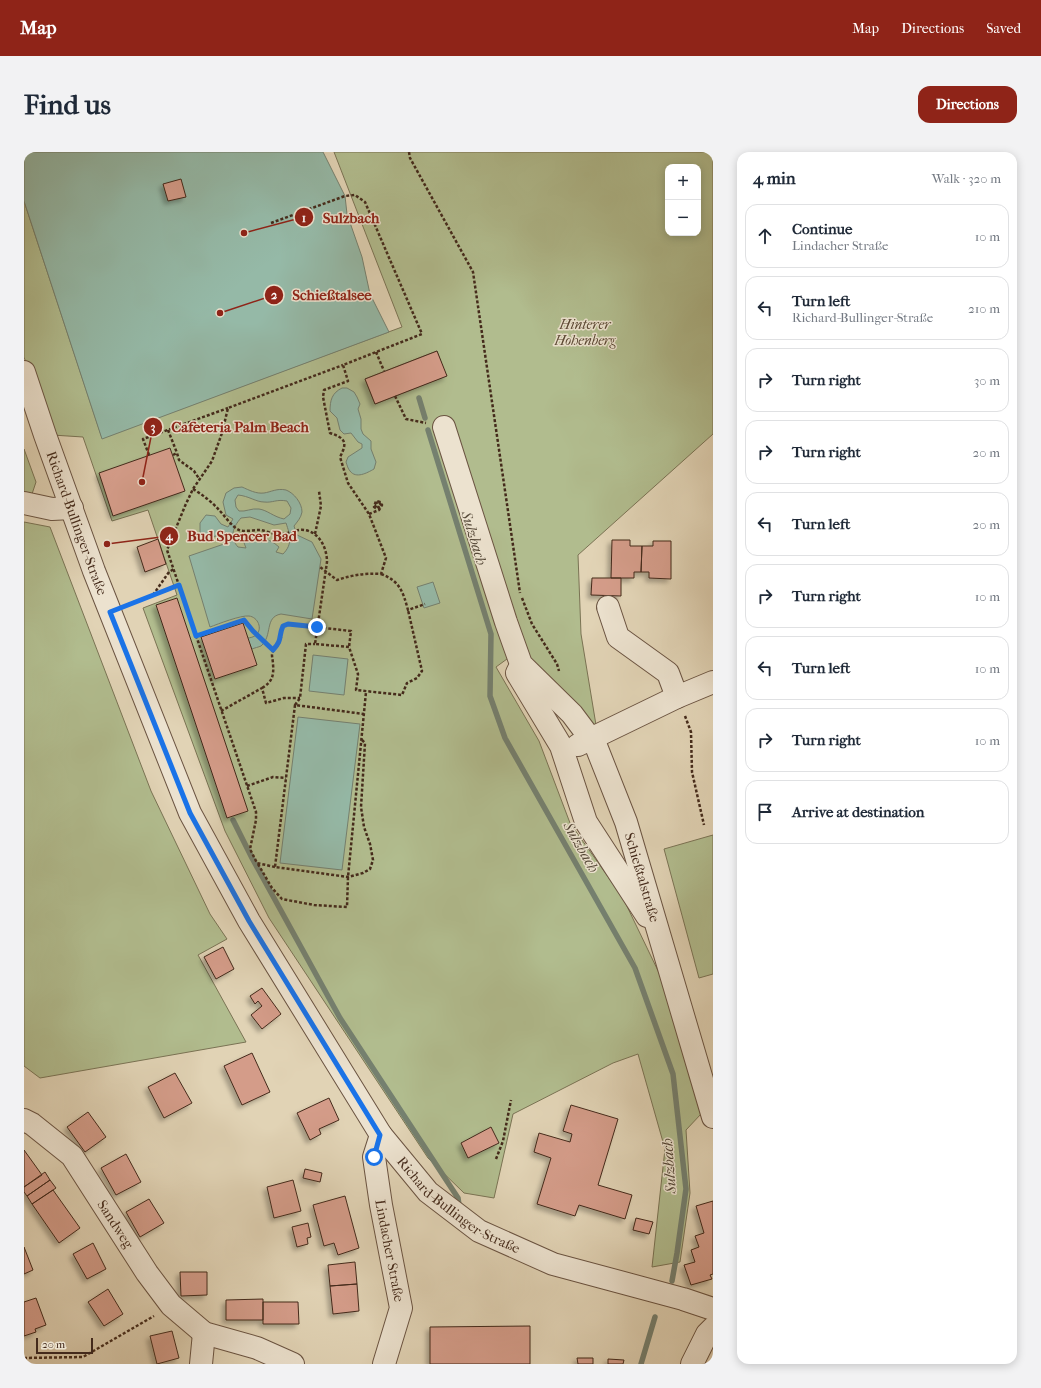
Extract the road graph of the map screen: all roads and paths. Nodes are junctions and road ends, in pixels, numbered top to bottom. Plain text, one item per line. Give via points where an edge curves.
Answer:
1 (409, 152) edge
2 (271, 223) dead end
3 (376, 352) junction
4 (343, 365) junction
5 (384, 371) dead end
6 (24, 372) edge
7 (395, 396) dead end
8 (228, 408) junction
9 (444, 427) joint
10 (168, 430) junction
11 (177, 453) junction
12 (149, 455) dead end
13 (172, 455) dead end
14 (200, 480) junction
15 (193, 489) junction
16 (319, 492) dead end
17 (24, 503) edge
18 (378, 506) dead end
19 (72, 508) junction
20 (369, 514) junction
21 (315, 534) junction
22 (320, 567) dead end
23 (174, 569) junction
24 (326, 571) junction
25 (381, 574) junction
26 (179, 585) junction
27 (152, 595) junction
28 (425, 604) dead end
29 (608, 607) dead end
30 (408, 610) junction
31 (110, 612) junction
32 (317, 627) junction
33 (196, 636) junction
34 (315, 644) junction
35 (349, 647) junction
36 (273, 650) junction
37 (209, 659) dead end
38 (204, 660) junction
39 (521, 664) junction
40 (561, 678) dead end
41 (713, 682) edge
42 (262, 688) junction
43 (366, 692) junction
44 (677, 697) junction
45 (300, 698) junction
46 (295, 705) junction
47 (221, 711) junction
48 (364, 714) junction
49 (590, 738) junction
50 (362, 740) junction
51 (563, 752) junction
52 (286, 778) junction
53 (247, 786) junction
54 (704, 825) dead end
55 (257, 863) junction
56 (275, 867) junction
57 (348, 877) junction
58 (659, 934) junction
59 (511, 1100) dead end
60 (713, 1115) edge
61 (24, 1120) edge
62 (380, 1135) junction
63 (496, 1159) dead end
64 (171, 1305) junction
65 (713, 1309) edge
66 (713, 1328) edge
67 (204, 1333) junction
68 (24, 1358) edge
69 (201, 1364) edge
70 (293, 1364) edge
71 (384, 1364) edge
72 (692, 1364) edge

1 - 40 path via 473,272 520,594 532,624 557,664
2 - 3 path via 345,196 355,195 365,202 422,334
3 - 4 path
3 - 5 path
4 - 8 path
4 - 20 path via 348,381 324,390 323,398 330,433 344,442 340,457 348,483
6 - 19 street, Richard-Bullinger-Straße
7 - 9 path via 406,419
8 - 10 path
8 - 14 path via 212,461
9 - 39 street
10 - 11 path
10 - 12 path via 143,439
11 - 13 path
11 - 14 path via 179,460 194,471
14 - 15 path
15 - 21 path via 205,497 239,530 260,530 280,534 306,530
15 - 23 path via 167,550
16 - 21 path via 321,506
17 - 19 street via 52,509
18 - 20 path via 377,508 374,505 379,502 381,505 379,508 377,509 374,507 376,502 380,502 382,506 381,508
19 - 31 street, Richard-Bullinger-Straße
20 - 25 path via 386,558
21 - 24 path via 323,542 327,553
22 - 24 path
23 - 26 path
23 - 27 path
24 - 25 path via 337,580 368,573
24 - 32 path
25 - 30 path via 395,580
26 - 27 path
26 - 33 path
27 - 31 path
28 - 30 path
29 - 44 street via 618,637 668,673
30 - 43 path via 422,671 417,678 407,683 402,695
31 - 62 street, Richard-Bullinger-Straße via 190,813 249,921
32 - 34 path
32 - 35 path via 351,631
32 - 36 path via 288,624 283,626 279,643
33 - 36 path via 244,620
33 - 38 path
34 - 35 path
34 - 45 path via 306,644
35 - 43 path via 358,674 356,690
36 - 42 path via 273,674 269,683
37 - 38 path
38 - 47 path
39 - 49 street, Schießtalstraße via 572,714
39 - 51 street via 517,673
41 - 44 street
42 - 45 path via 266,703 284,698
42 - 47 path
43 - 48 path
44 - 49 street
44 - 54 path via 691,732 692,772
45 - 46 path
46 - 48 path
46 - 52 path
47 - 53 path
48 - 50 path
49 - 51 street
49 - 58 street, Schießtalstraße via 596,746 626,822
50 - 57 path
50 - 57 path via 365,742 361,806 373,860 370,868 363,873
51 - 58 street via 586,822
52 - 53 path via 273,777
52 - 56 path
53 - 55 path via 256,812 250,849
55 - 56 path
55 - 57 path via 282,899 314,905 347,907
56 - 57 path
58 - 60 street, Schießtalstraße
59 - 63 path via 503,1141
61 - 64 street, Sandweg via 72,1156 147,1273
62 - 65 street, Richard-Bullinger-Straße via 428,1192 479,1231 553,1264
62 - 71 street, Lindacher Straße via 374,1157 401,1308
64 - 67 street, Sandweg
64 - 68 path via 83,1357
66 - 72 street via 707,1334
67 - 69 street
67 - 70 street, Sandweg via 257,1348

